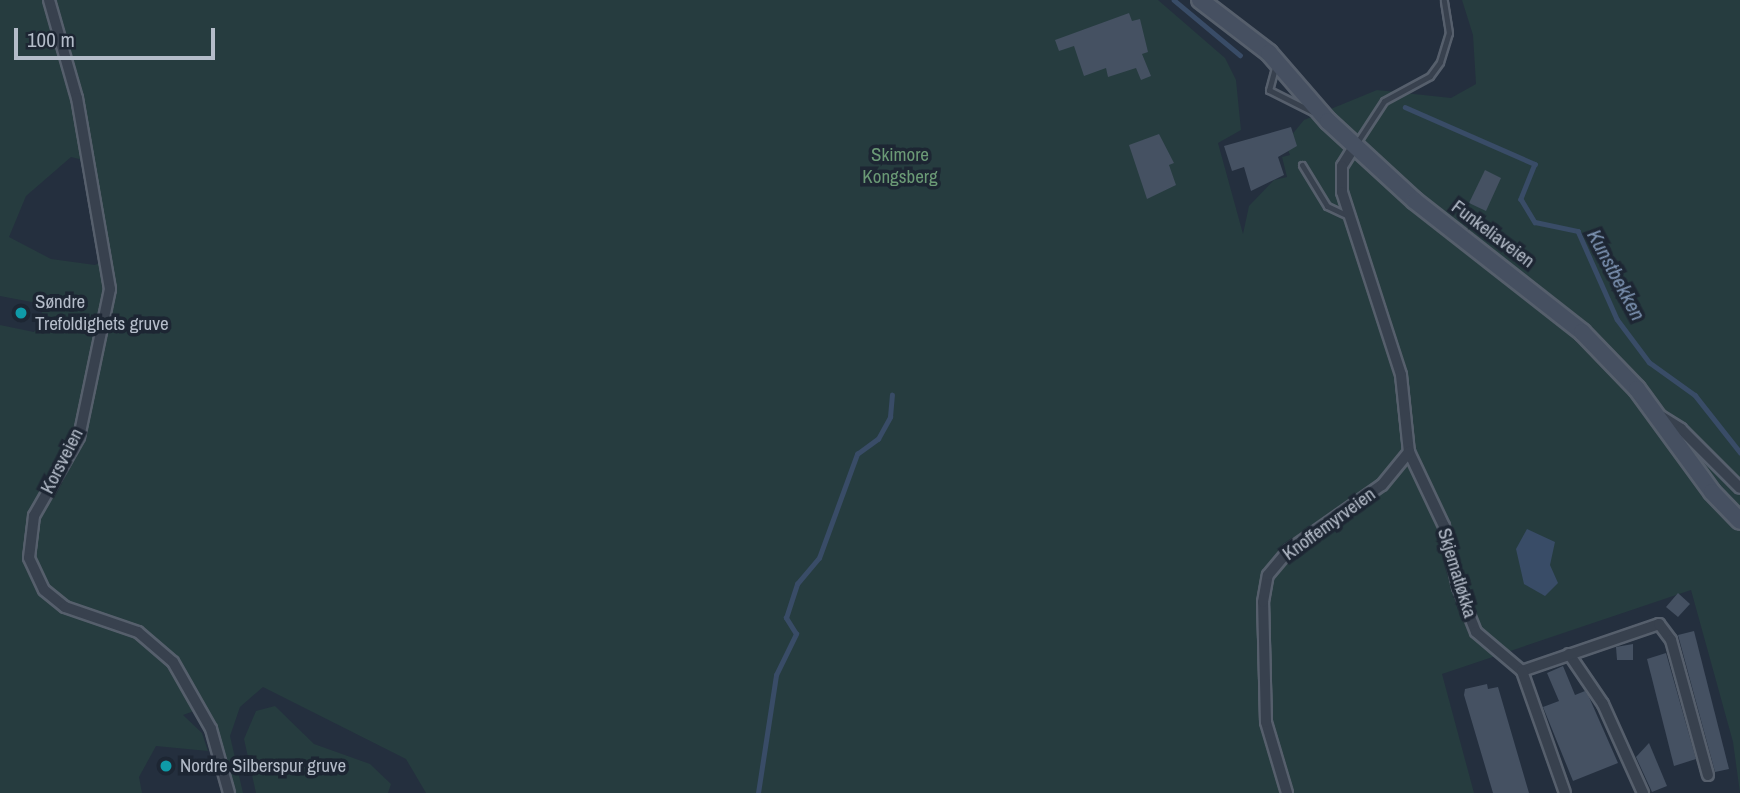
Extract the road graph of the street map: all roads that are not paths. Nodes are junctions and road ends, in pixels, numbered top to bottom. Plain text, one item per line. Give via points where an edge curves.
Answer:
1 (49, 0) edge
2 (1200, 0) edge
3 (1444, 0) edge
4 (1278, 61) junction
5 (1328, 121) junction
6 (1354, 147) junction
7 (1302, 165) dead end
8 (1349, 216) junction
9 (1656, 413) junction
10 (1409, 452) junction
11 (1740, 488) edge
12 (1740, 521) edge
13 (1569, 654) junction
14 (1522, 671) junction
15 (1708, 775) dead end
16 (229, 793) edge
17 (1287, 793) edge
18 (1565, 793) edge
19 (1643, 793) edge

1 - 16 street, Korsveien via 77,98 110,289 79,437 34,516 29,558 44,590 65,607 138,632 173,662 211,729
2 - 4 street, Funkeliaveien
3 - 6 lane via 1449,33 1440,62 1430,76 1384,101
4 - 5 street, Funkeliaveien
4 - 5 lane via 1268,80 1269,90
5 - 6 street, Funkeliaveien
6 - 8 street via 1340,172
6 - 9 street, Funkeliaveien via 1582,332
7 - 8 lane via 1327,206
8 - 10 street via 1401,375
9 - 11 street via 1681,429
9 - 12 street, Funkeliaveien via 1712,492
10 - 14 street, Skjematløkka via 1444,526 1476,632
10 - 17 street, Knoffemyrveien via 1382,485 1289,550 1268,575 1263,602 1266,722
13 - 14 street
13 - 15 street via 1659,624 1671,640
13 - 19 street via 1603,704
14 - 18 street

